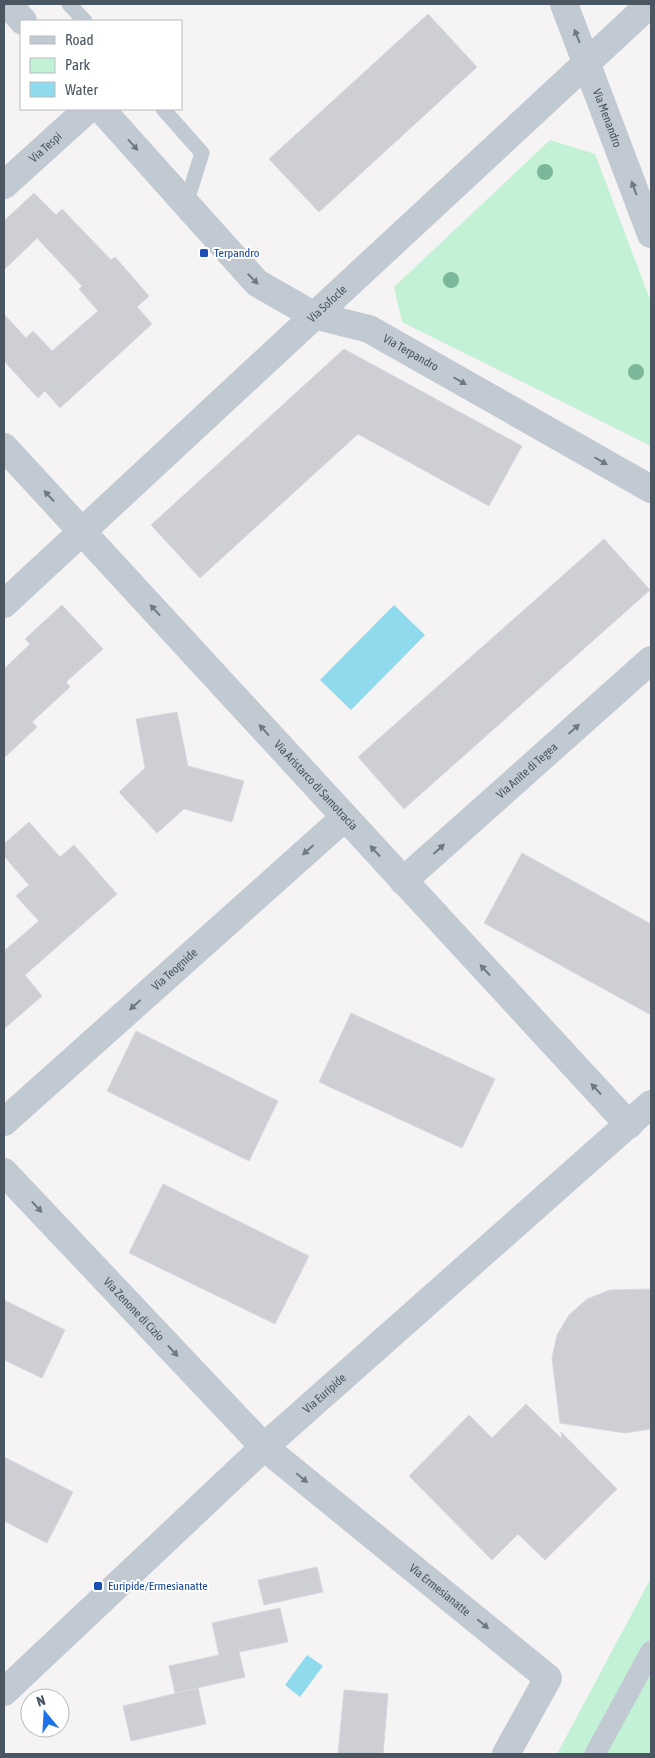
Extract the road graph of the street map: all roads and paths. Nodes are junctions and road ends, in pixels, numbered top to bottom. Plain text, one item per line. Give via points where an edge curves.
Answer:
1 (8, 4) edge
2 (69, 4) edge
3 (564, 4) edge
4 (650, 4) edge
5 (22, 20) edge
6 (84, 20) edge
7 (588, 62) junction
8 (87, 110) edge
9 (102, 110) edge
10 (164, 110) edge
11 (4, 184) edge
12 (186, 204) junction
13 (651, 234) edge
14 (313, 315) junction
15 (4, 446) edge
16 (651, 489) edge
17 (82, 531) junction
18 (4, 604) edge
19 (651, 660) edge
20 (344, 818) junction
21 (403, 881) junction
22 (651, 1104) edge
23 (4, 1122) edge
24 (629, 1125) junction
25 (4, 1172) edge
26 (264, 1447) junction
27 (651, 1651) edge
28 (4, 1692) edge
29 (506, 1754) edge
30 (595, 1754) edge

1 - 5 street
2 - 6 lane
7 -> 3 street, Via Menandro
4 - 7 street, Via Sofocle
13 -> 7 street, Via Menandro
7 - 14 street, Via Sofocle
8 - 11 street, Via Tespi
9 -> 12 street, Via Terpandro
10 - 12 lane via 202,153
12 -> 14 street, Via Terpandro via 257,283
14 -> 16 street, Via Terpandro via 368,329
14 - 17 street, Via Sofocle
17 -> 15 street, Via Aristarco di Samotracia
17 - 18 street, Via Sofocle
20 -> 17 street, Via Aristarco di Samotracia
21 -> 19 street, Via Anite di Tegea
21 -> 20 street, Via Aristarco di Samotracia
20 -> 23 street, Via Teognide
24 -> 21 street, Via Aristarco di Samotracia
22 - 24 street, Via Euripide
24 - 26 street, Via Euripide
25 -> 26 street, Via Zenone di Cizio
26 - 28 street, Via Euripide
26 -> 29 street, Via Ermesianatte via 548,1678
27 - 30 street

